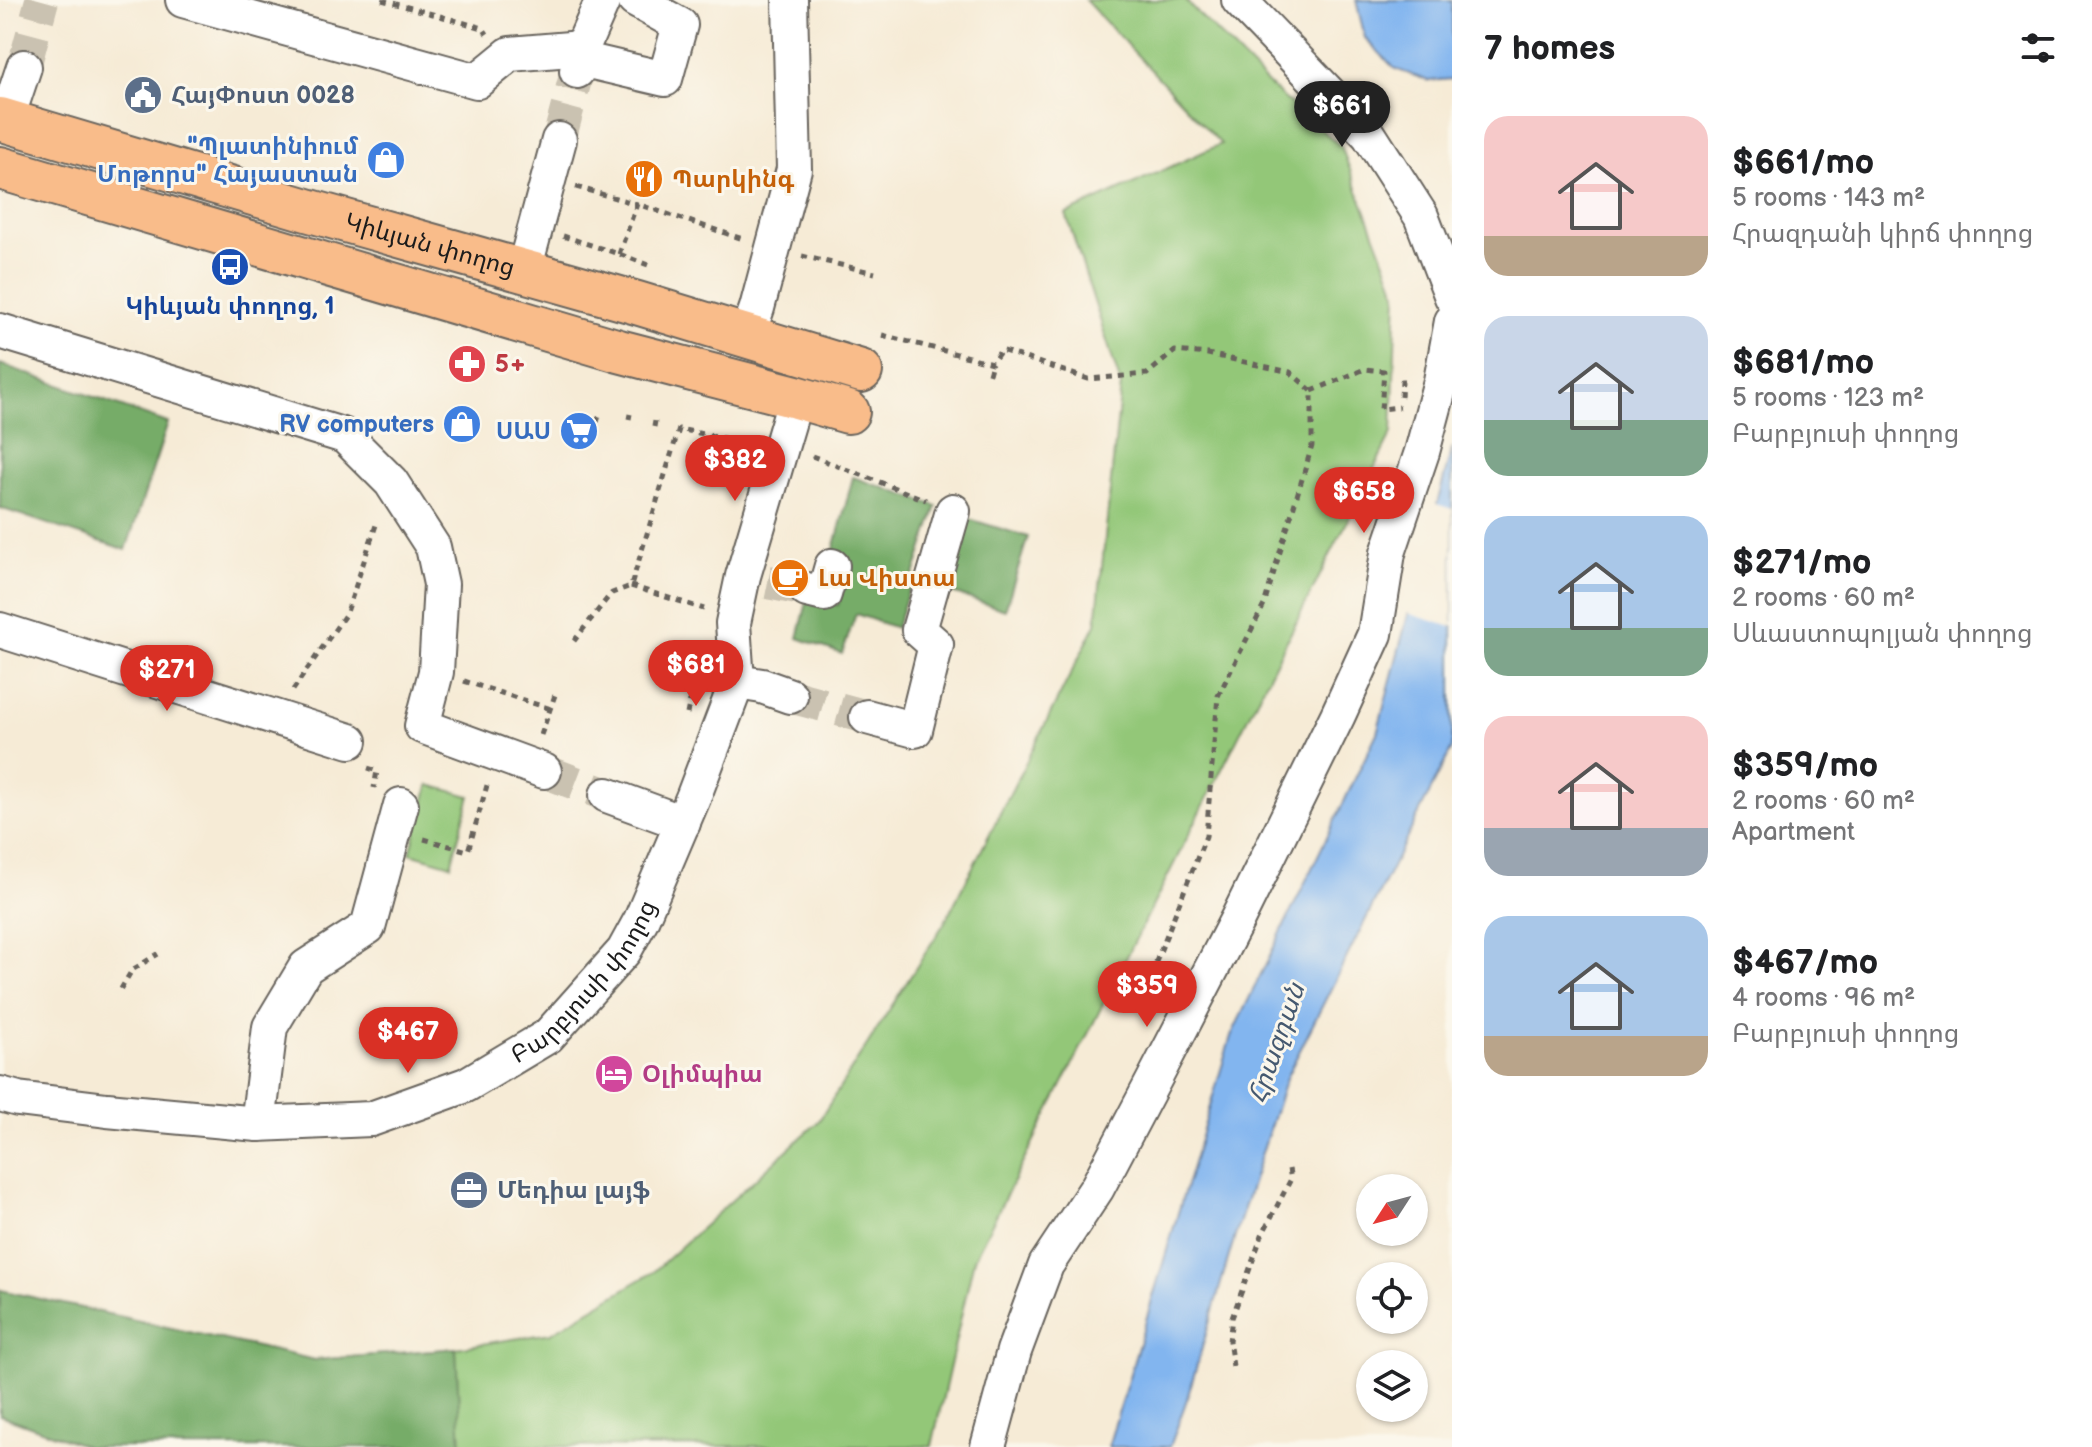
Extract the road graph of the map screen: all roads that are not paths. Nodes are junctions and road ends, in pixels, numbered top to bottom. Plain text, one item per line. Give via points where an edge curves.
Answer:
1 (183, 0) edge
2 (603, 0) edge
3 (635, 0) edge
4 (790, 0) edge
5 (1239, 0) edge
6 (579, 60) junction
7 (24, 67) tunnel mouth
8 (3, 120) edge
9 (559, 140) tunnel mouth
10 (0, 168) edge
11 (524, 270) junction
12 (1452, 297) edge
13 (637, 303) junction
14 (1452, 321) edge
15 (0, 331) edge
16 (747, 337) junction
17 (619, 351) junction
18 (861, 371) dead end
19 (796, 397) junction
20 (848, 412) dead end
21 (953, 511) road end
22 (832, 566) dead end
23 (807, 590) dead end
24 (0, 630) edge
25 (737, 682) junction
26 (790, 696) tunnel mouth
27 (867, 717) tunnel mouth
28 (350, 741) dead end
29 (544, 771) tunnel mouth
30 (607, 795) tunnel mouth
31 (401, 805) dead end
32 (683, 823) junction
33 (0, 1094) edge
34 (258, 1124) junction
35 (988, 1447) edge

1 - 6 street via 477,81 510,54
2 - 6 street
3 - 6 street via 680,25 665,79
4 - 16 street via 794,169
5 - 12 street via 1369,135 1421,216
7 - 8 street
8 - 11 main road, Կիևյան փողոց
9 - 11 street
10 - 17 main road, Կիևյան փողոց
11 - 13 main road, Կիևյան փողոց
13 - 16 main road, Կիևյան փողոց
13 - 17 main road via 647,318 646,328
14 - 35 street via 1422,452 1388,553 1375,634 1157,1074 1097,1188 1046,1265 1014,1351
15 - 29 street via 345,436 391,482 433,547 441,584 436,672 422,726
16 - 18 main road, Կիևյան փողոց
17 - 19 main road, Կիևյան փողոց
19 - 20 main road, Կիևյան փողոց
19 - 25 street, Բարբյուսի փողոց via 780,450 756,579 733,623
21 - 27 street via 919,630 936,645 915,730
22 - 23 street via 824,594
24 - 28 street
25 - 26 street
25 - 32 street, Բարբյուսի փողոց
30 - 32 street
31 - 34 street via 368,927 306,967 270,1027
32 - 34 street, Բարբյուսի փողոց via 624,951 548,1036 466,1085 371,1119
33 - 34 street, Բարբյուսի փողոց

